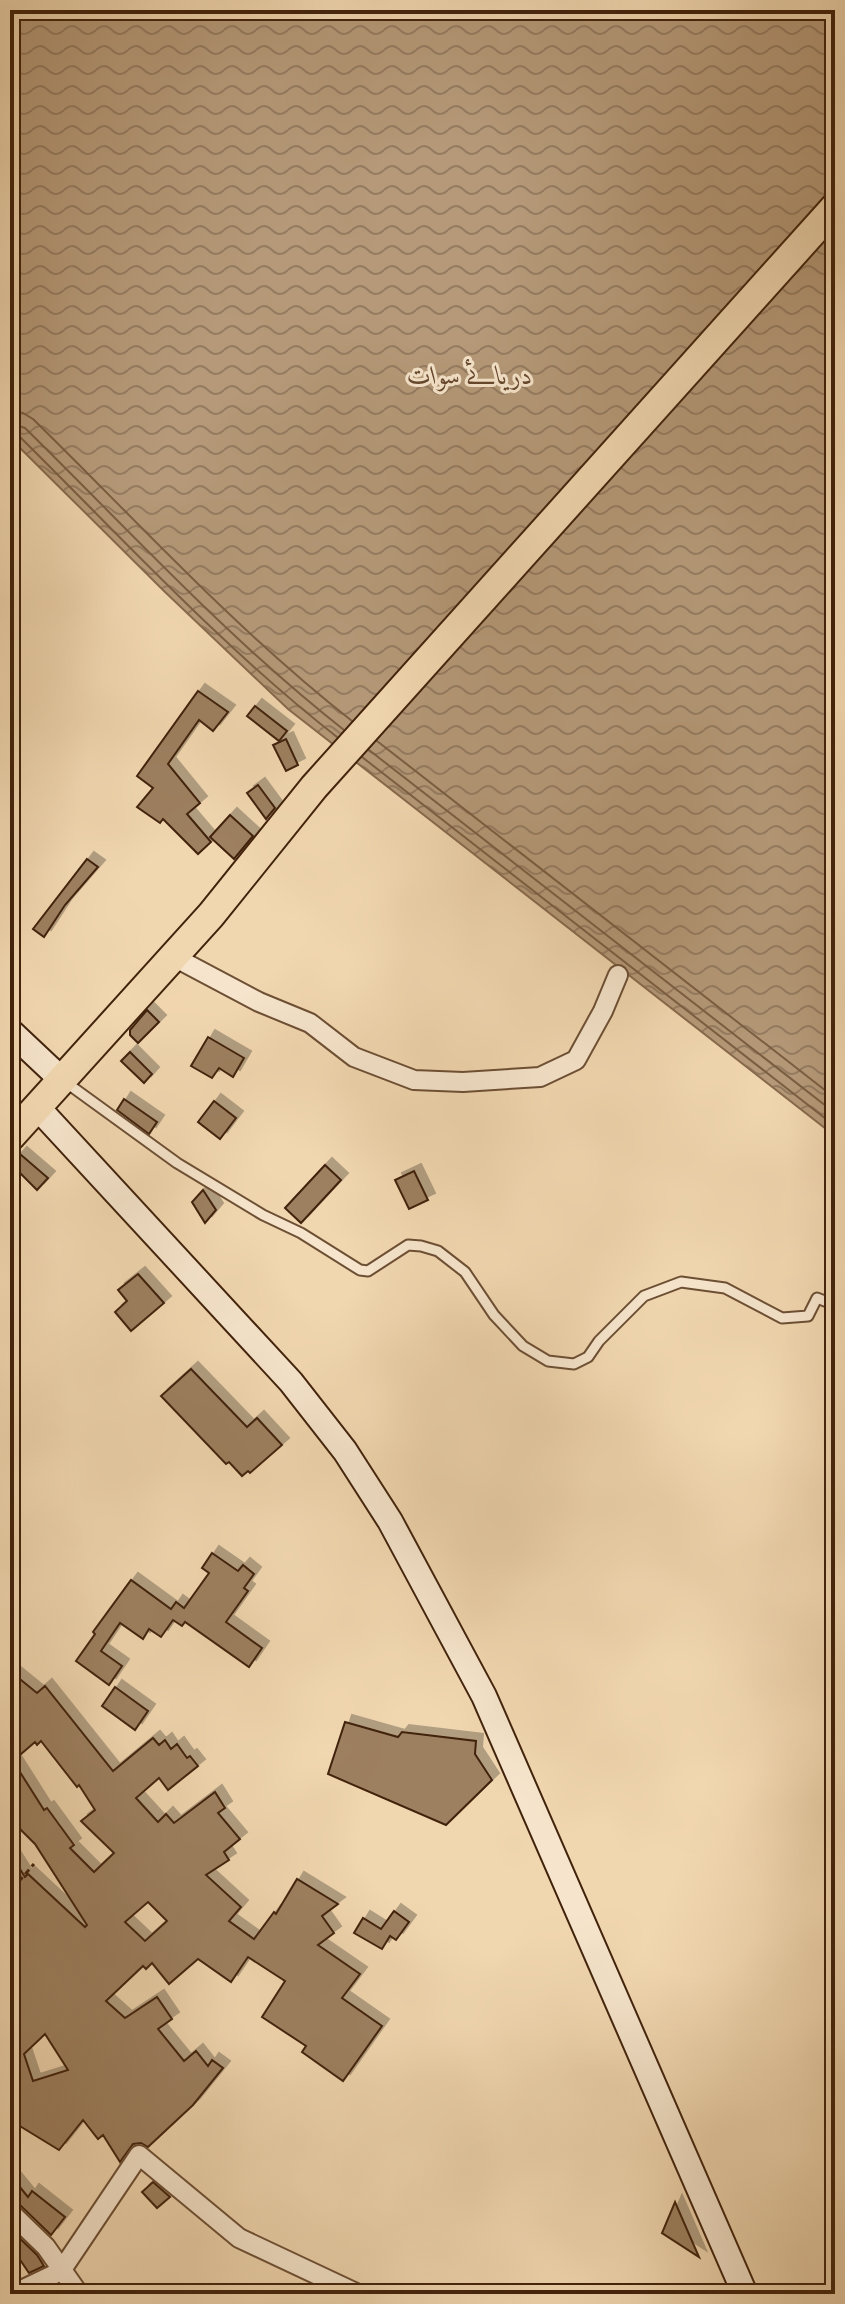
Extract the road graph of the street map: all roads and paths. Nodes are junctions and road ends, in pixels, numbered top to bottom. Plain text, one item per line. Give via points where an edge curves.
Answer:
1 (835, 207) edge
2 (174, 957) junction
3 (618, 975) dead end
4 (10, 1031) edge
5 (61, 1079) junction
6 (37, 1107) junction
7 (10, 1137) edge
8 (835, 1305) edge
9 (34, 1864) dead end
10 (10, 1887) edge
11 (10, 2212) edge
12 (61, 2271) junction
13 (13, 2294) edge
14 (79, 2294) edge
15 (358, 2294) edge
16 (745, 2294) edge

1 - 2 main road via 314,787
2 - 3 street via 310,1023 354,1057 414,1080 463,1082 540,1077 576,1060
2 - 5 main road
4 - 5 main road
5 - 6 main road
5 - 8 lane via 177,1163 360,1270 368,1271 408,1245 438,1251 465,1272 523,1346 548,1361 574,1364 588,1357 644,1296 681,1282 725,1288 782,1318 808,1316 817,1298
6 - 7 main road
6 - 16 main road via 291,1382 390,1521 484,1696
9 - 10 path
11 - 12 street via 46,2247
12 - 13 street
12 - 14 street
12 - 15 street via 139,2155 239,2238

